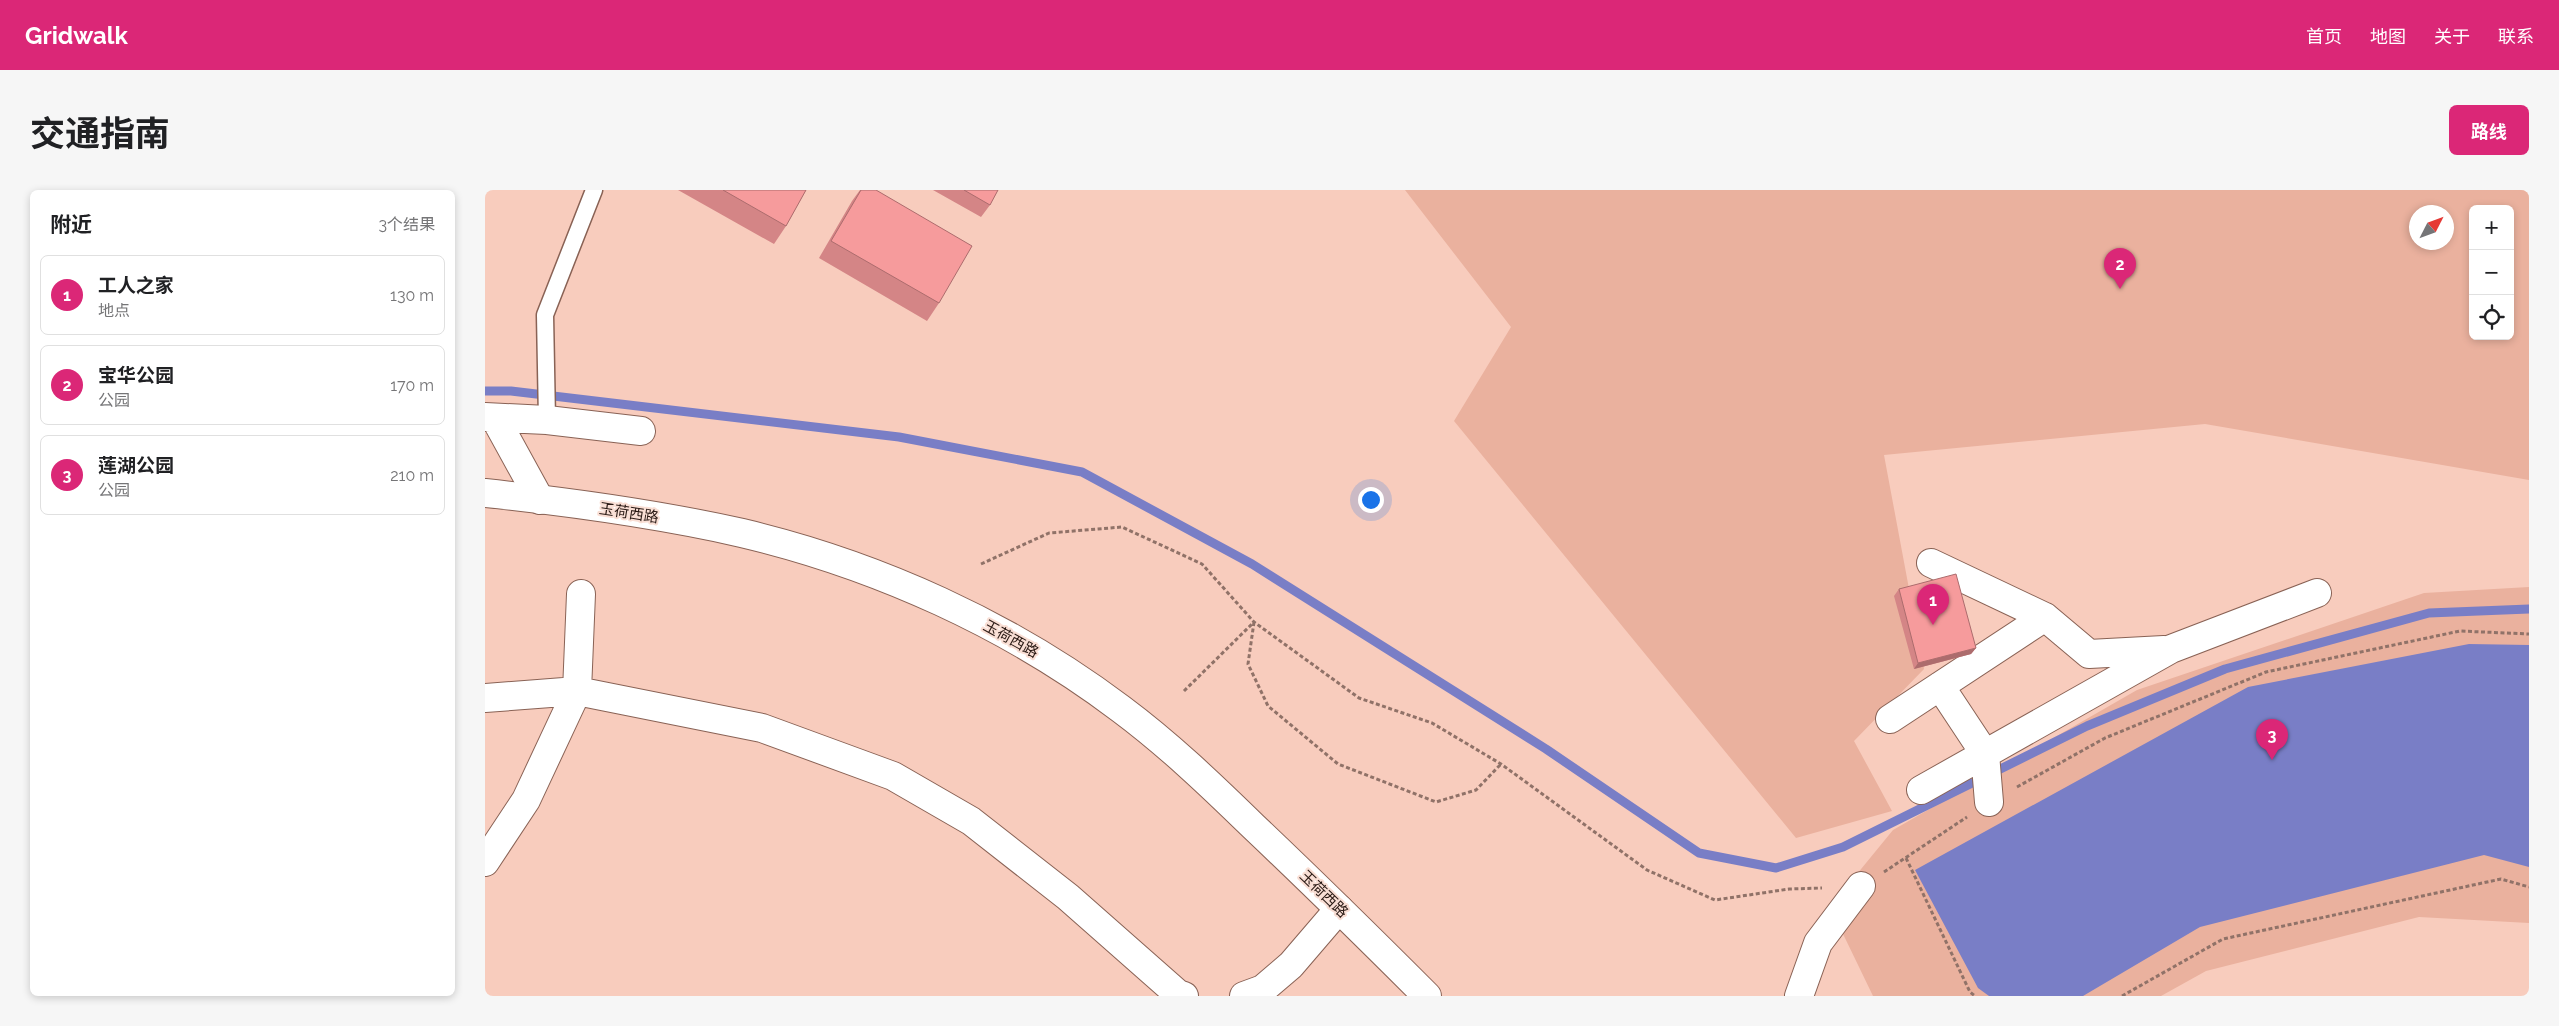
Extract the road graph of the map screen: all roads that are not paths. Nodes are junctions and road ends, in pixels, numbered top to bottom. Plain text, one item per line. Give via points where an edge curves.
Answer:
1 (594, 190) edge
2 (490, 417) edge
3 (547, 420) junction
4 (641, 431) dead end
5 (485, 493) edge
6 (540, 500) junction
7 (1931, 564) dead end
8 (2317, 592) dead end
9 (581, 594) dead end
10 (2045, 617) junction
11 (2171, 649) junction
12 (1940, 686) junction
13 (577, 691) junction
14 (485, 698) edge
15 (1890, 719) dead end
16 (1985, 754) junction
17 (1921, 790) dead end
18 (1989, 802) road end
19 (485, 862) edge
20 (1861, 886) road end
21 (1339, 909) junction
22 (1184, 996) edge
23 (1244, 996) edge
24 (1427, 996) edge
25 (1799, 996) edge

1 - 3 lane via 545,315
2 - 3 street
2 - 6 street
3 - 4 street
5 - 6 street, 玉荷西路
6 - 21 street, 玉荷西路 via 697,524 783,544 894,583 987,624 1091,686 1154,734
7 - 10 street
8 - 11 street
9 - 13 street
10 - 11 street via 2089,654
10 - 12 street
11 - 16 street
12 - 15 street
12 - 16 street
13 - 14 street
13 - 19 street via 527,800
13 - 22 street via 762,728 893,776 971,821 1068,897
16 - 17 street
16 - 18 street
20 - 25 street via 1818,943
21 - 23 street via 1291,965 1263,989
21 - 24 street, 玉荷西路

